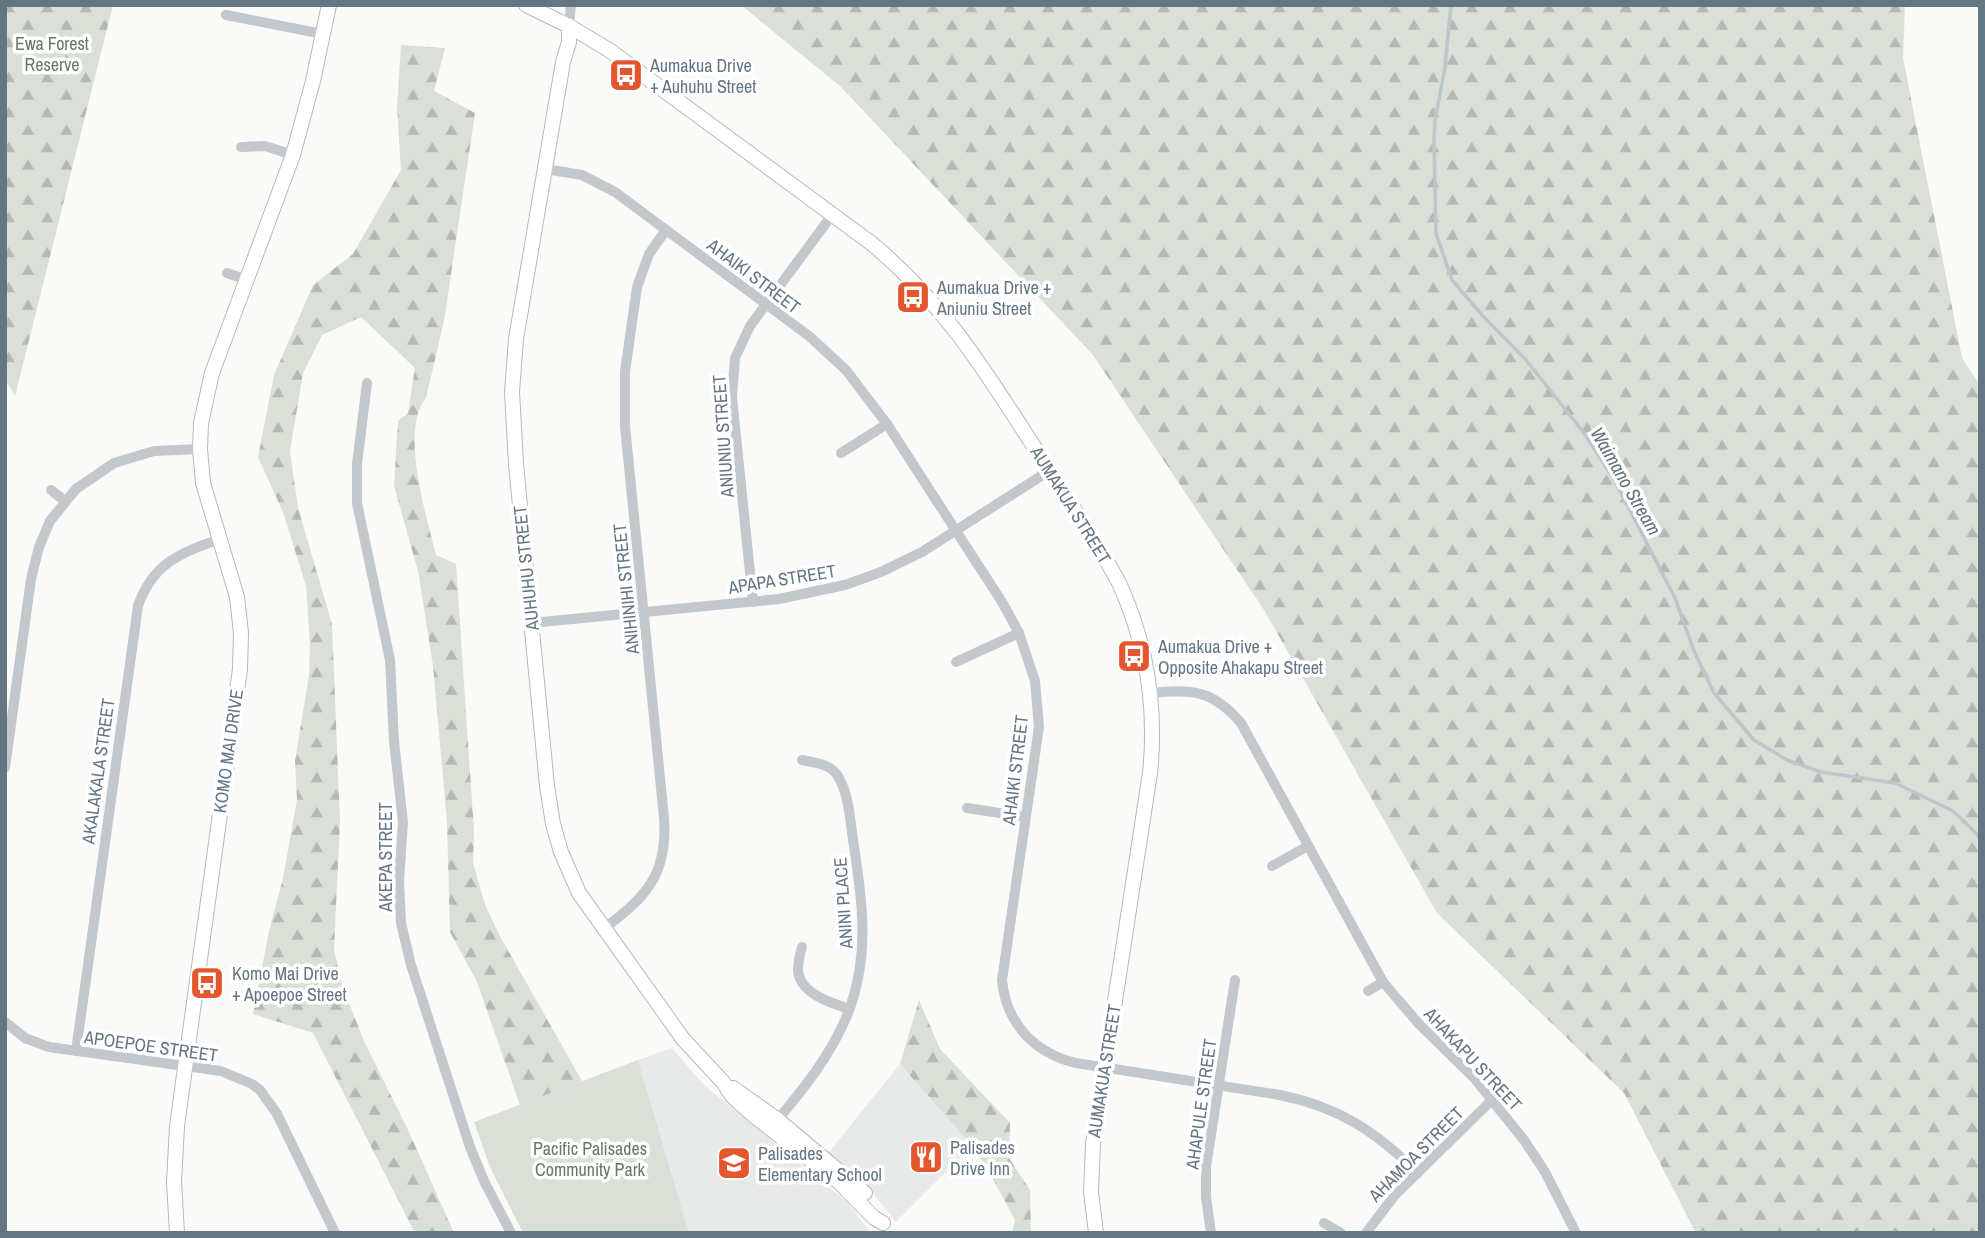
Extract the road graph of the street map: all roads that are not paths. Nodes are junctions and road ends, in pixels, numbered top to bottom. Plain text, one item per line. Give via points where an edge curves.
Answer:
1 (329, 5) edge
2 (526, 5) edge
3 (571, 5) edge
4 (226, 15) dead end
5 (569, 26) junction
6 (323, 34) junction
7 (241, 147) dead end
8 (293, 155) junction
9 (545, 169) junction
10 (832, 215) junction
11 (666, 230) junction
12 (227, 273) dead end
13 (247, 280) junction
14 (766, 304) junction
15 (367, 383) dead end
16 (887, 424) junction
17 (200, 449) junction
18 (841, 453) dead end
19 (1049, 471) junction
20 (51, 489) dead end
21 (65, 501) junction
22 (956, 530) junction
23 (220, 539) junction
24 (753, 602) junction
25 (644, 612) junction
26 (531, 623) junction
27 (1019, 633) junction
28 (956, 662) dead end
29 (1151, 692) junction
30 (802, 761) dead end
31 (5, 768) edge
32 (967, 808) dead end
33 (1026, 817) junction
34 (1308, 846) junction
35 (1272, 866) dead end
36 (603, 929) junction
37 (802, 947) dead end
38 (1235, 980) dead end
39 (1383, 982) junction
40 (1368, 991) dead end
41 (849, 1009) junction
42 (5, 1022) edge
43 (76, 1051) junction
44 (185, 1066) junction
45 (1104, 1068) junction
46 (1218, 1085) junction
47 (1492, 1100) junction
48 (774, 1124) junction
49 (1418, 1173) junction
50 (1324, 1223) dead end
51 (885, 1228) edge
52 (177, 1233) edge
53 (335, 1233) edge
54 (510, 1233) edge
55 (1096, 1233) edge
56 (1211, 1233) edge
57 (1341, 1233) edge
58 (1366, 1233) edge
59 (1576, 1233) edge

1 - 6 street, KOMO MAI DRIVE
2 - 5 street, AUMAKUA STREET
3 - 5 street, AUHUHU STREET
4 - 6 street
5 - 9 street, AUHUHU STREET
5 - 10 street, AUMAKUA STREET via 623,60
6 - 8 street, KOMO MAI DRIVE
7 - 8 street via 265,146
8 - 13 street, KOMO MAI DRIVE
9 - 11 street, AHAIKI STREET via 593,179
9 - 26 street, AUHUHU STREET via 516,340 512,392
10 - 14 street, ANIUNIU STREET
10 - 19 street, AUMAKUA STREET via 890,259 939,308
11 - 14 street, AHAIKI STREET
11 - 25 street, ANIHINIHI STREET via 640,275 625,372 625,426
12 - 13 street
13 - 17 street, KOMO MAI DRIVE via 208,386
14 - 16 street, AHAIKI STREET via 846,370
14 - 24 street, ANIUNIU STREET via 743,338 732,383
15 - 54 street, AKEPA STREET via 357,503 390,660 403,822 401,923 470,1147
16 - 18 street
16 - 22 street, AHAIKI STREET
17 - 21 street via 154,451 127,458 88,479
17 - 23 street, KOMO MAI DRIVE via 203,483
19 - 22 street, APAPA STREET
19 - 29 street, AUMAKUA STREET via 1123,592 1141,641
20 - 21 street
21 - 31 street via 44,534 35,561
22 - 24 street, APAPA STREET via 866,578 817,593
22 - 27 street, AHAIKI STREET
23 - 43 street, AKALAKALA STREET via 165,564 146,587 138,606
23 - 44 street, KOMO MAI DRIVE via 239,605 240,669
24 - 25 street, APAPA STREET
25 - 26 street, APAPA STREET
25 - 36 street, ANIHINIHI STREET via 665,846 658,872 643,896
26 - 36 street, AUHUHU STREET via 553,824 568,871
27 - 28 street
27 - 33 street, AHAIKI STREET via 1030,660 1038,708
29 - 34 street, AHAKAPU STREET via 1194,691 1230,711 1241,723
29 - 45 street, AUMAKUA STREET via 1150,773
30 - 41 street, ANINI PLACE via 834,771 848,801 864,930 860,973
32 - 33 street
33 - 45 street, AHAIKI STREET via 1003,962 1003,993 1023,1034 1046,1053
34 - 35 street
34 - 39 street, AHAKAPU STREET
36 - 48 street, AUHUHU STREET via 683,1039 732,1096
37 - 41 street via 798,972 803,982 816,995
38 - 46 street, AHAPULE STREET
39 - 40 street
39 - 47 street, AHAKAPU STREET
41 - 48 street, ANINI PLACE via 827,1056
42 - 43 street, APOEPOE STREET via 35,1042
43 - 44 street, APOEPOE STREET
44 - 52 street, KOMO MAI DRIVE via 175,1158
44 - 53 street, APOEPOE STREET via 230,1074 260,1090 277,1114
45 - 46 street, AHAIKI STREET
45 - 55 street, AUMAKUA STREET via 1092,1158
46 - 49 street, AHAIKI STREET via 1329,1108 1377,1136
46 - 56 street, AHAPULE STREET via 1206,1167
47 - 49 street, AHAMOA STREET
47 - 59 street, AHAKAPU STREET via 1545,1172
48 - 51 street, AUHUHU STREET
49 - 58 street, AHAMOA STREET
50 - 57 street

